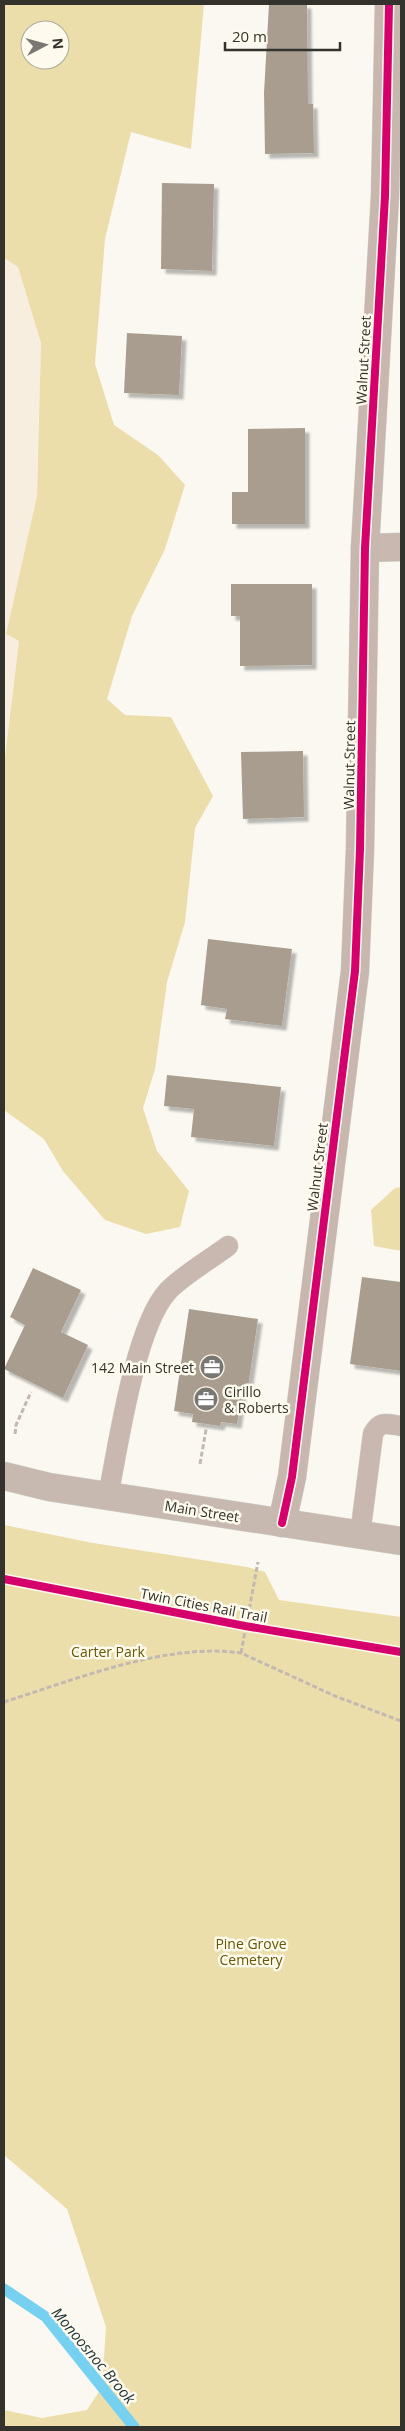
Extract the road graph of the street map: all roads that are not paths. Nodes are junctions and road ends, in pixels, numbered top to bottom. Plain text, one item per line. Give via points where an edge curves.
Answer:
1 (389, 4) edge
2 (393, 196) edge
3 (401, 547) edge
4 (365, 548) junction
5 (228, 1246) dead end
6 (401, 1426) edge
7 (4, 1476) edge
8 (108, 1496) junction
9 (282, 1523) junction
10 (360, 1535) junction
11 (401, 1541) edge

1 - 2 street, Walnut Street
2 - 4 street, Walnut Street
3 - 4 street
4 - 9 street, Walnut Street via 361,840 354,972 292,1477
5 - 8 lane via 167,1291 152,1317 132,1381
6 - 10 lane via 383,1423 373,1434
7 - 8 main road, Main Street via 49,1488
8 - 9 main road, Main Street
9 - 10 main road, Main Street
10 - 11 main road, Main Street

